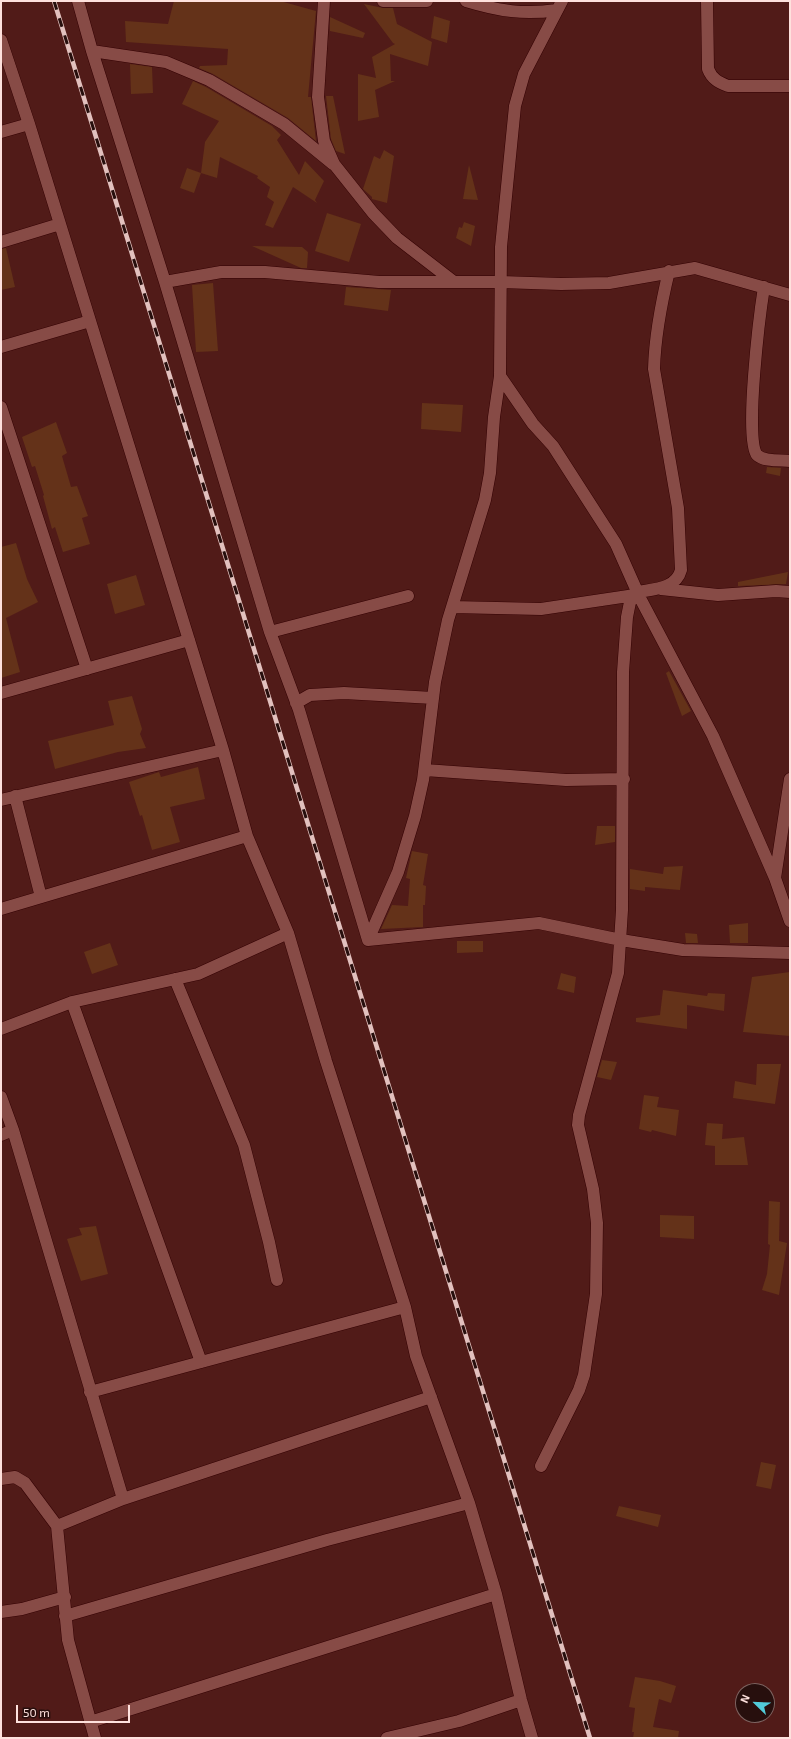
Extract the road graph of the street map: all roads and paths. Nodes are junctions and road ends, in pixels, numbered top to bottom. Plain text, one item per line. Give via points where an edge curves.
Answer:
1 (78, 1) edge
2 (324, 1) edge
3 (383, 1) edge
4 (427, 1) edge
5 (466, 1) edge
6 (707, 1) edge
7 (560, 5) edge
8 (1, 40) edge
9 (92, 51) junction
10 (790, 86) edge
11 (29, 124) junction
12 (1, 132) edge
13 (334, 164) junction
14 (60, 224) junction
15 (1, 242) edge
16 (669, 271) junction
17 (165, 282) junction
18 (454, 282) junction
19 (501, 282) junction
20 (764, 287) junction
21 (790, 295) edge
22 (90, 321) junction
23 (1, 347) edge
24 (500, 376) junction
25 (1, 407) edge
26 (790, 461) edge
27 (654, 588) junction
28 (790, 592) edge
29 (637, 594) junction
30 (408, 596) dead end
31 (452, 607) junction
32 (270, 632) junction
33 (189, 640) junction
34 (87, 669) junction
35 (1, 693) edge
36 (433, 698) junction
37 (296, 703) junction
38 (223, 750) junction
39 (425, 770) junction
40 (624, 779) junction
41 (790, 779) edge
42 (15, 796) junction
43 (1, 800) edge
44 (247, 836) junction
45 (775, 878) junction
46 (41, 897) junction
47 (1, 909) edge
48 (790, 921) edge
49 (288, 933) junction
50 (368, 940) junction
51 (621, 940) junction
52 (790, 953) edge
53 (175, 979) junction
54 (72, 1002) junction
55 (1, 1029) edge
56 (1, 1097) edge
57 (13, 1130) junction
58 (1, 1135) edge
59 (277, 1280) dead end
60 (405, 1307) junction
61 (201, 1362) junction
62 (90, 1392) junction
63 (431, 1397) junction
64 (541, 1466) dead end
65 (1, 1479) edge
66 (123, 1499) junction
67 (469, 1503) junction
68 (57, 1526) junction
69 (496, 1594) junction
70 (65, 1597) junction
71 (1, 1612) edge
72 (64, 1616) junction
73 (521, 1700) junction
74 (90, 1722) junction
75 (421, 1734) edge
76 (95, 1738) edge
77 (387, 1738) edge
78 (532, 1738) edge

1 - 9 street
2 - 13 street via 318,97 324,141
3 - 4 street
5 - 7 street via 491,9 533,13
6 - 10 street via 708,69 711,76 728,86
7 - 19 street via 524,74 515,106 501,247
8 - 11 street
9 - 13 street via 166,62 209,80 284,124
9 - 17 street
11 - 12 street
11 - 14 street
13 - 18 street via 373,213 397,238
14 - 15 street
14 - 22 street
16 - 19 street via 609,283
16 - 20 street via 695,268
16 - 27 street via 660,307 654,369 678,508 681,570 674,584
17 - 18 street via 221,272 265,272 379,282
17 - 32 street
18 - 19 street
19 - 24 street
20 - 21 street
20 - 26 street via 756,342 752,420 754,448 763,458
22 - 23 street
22 - 33 street
24 - 29 street via 533,424 553,446 610,535
24 - 31 street via 485,500
25 - 34 street
27 - 28 street via 718,595
27 - 29 street
29 - 31 street via 541,610
29 - 40 street via 630,602 627,616 623,672
29 - 45 street via 713,736
30 - 32 street
31 - 36 street
32 - 37 street
33 - 34 street
33 - 38 street
34 - 35 street
36 - 37 street via 344,693 310,695
36 - 39 street
37 - 50 street
38 - 42 street
38 - 44 street
39 - 40 street via 566,780
39 - 50 street via 415,816 398,872
40 - 51 street
41 - 45 street
42 - 43 street
42 - 46 street
44 - 46 street
44 - 49 street
45 - 48 street
46 - 47 street
49 - 53 street via 198,974
49 - 60 street via 328,1069
50 - 51 street via 539,923
51 - 52 street via 683,950
51 - 64 street via 618,972 578,1125 593,1188 597,1223 596,1294 589,1344 579,1390
53 - 54 street
53 - 59 street via 244,1145
54 - 55 street
54 - 61 street
56 - 57 street
57 - 58 street
57 - 62 street
60 - 61 street
60 - 63 street via 416,1356
61 - 62 street
62 - 66 street
63 - 66 street
63 - 67 street
65 - 68 street via 16,1477 25,1483
66 - 68 street
67 - 69 street
67 - 72 street via 327,1540
68 - 70 street
69 - 73 street
69 - 74 street
70 - 71 street
70 - 72 street
72 - 74 street via 76,1675
73 - 75 street
73 - 78 street
74 - 76 street
75 - 77 street

